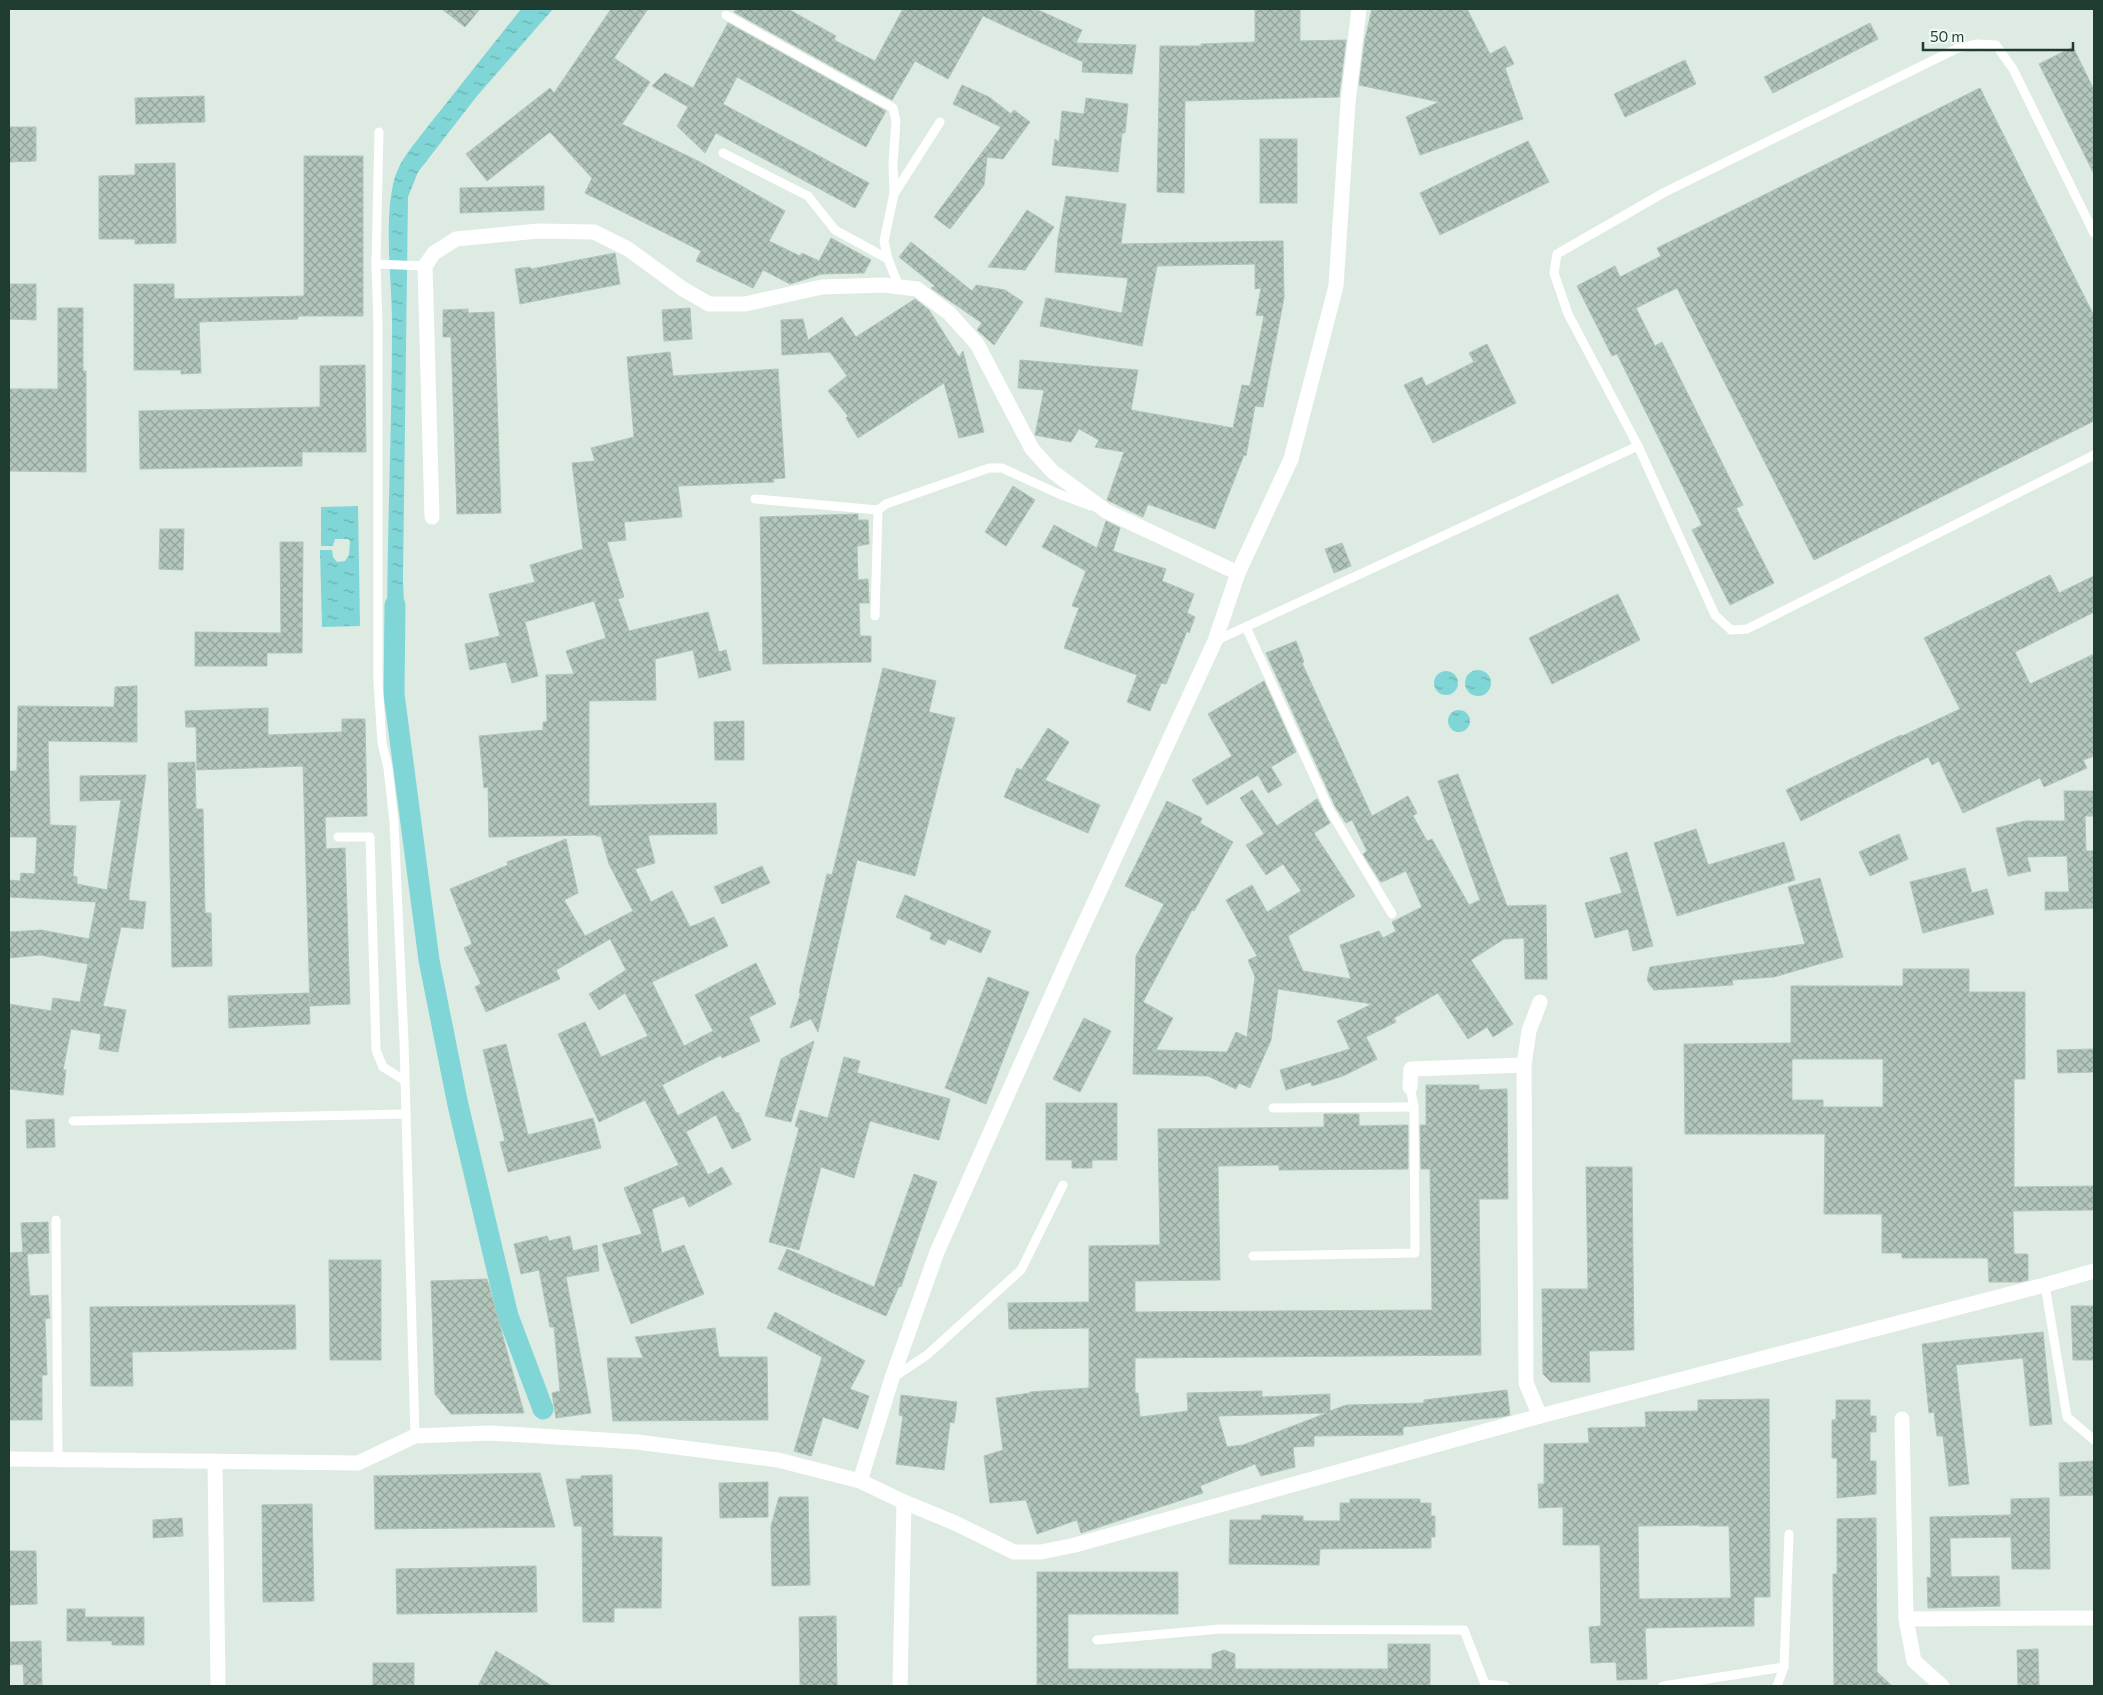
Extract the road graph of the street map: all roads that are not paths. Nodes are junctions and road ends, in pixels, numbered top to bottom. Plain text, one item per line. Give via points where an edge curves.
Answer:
1 (1359, 9) edge
2 (726, 15) dead end
3 (940, 122) dead end
4 (379, 132) dead end
5 (722, 154) dead end
6 (894, 194) junction
7 (2094, 233) edge
8 (888, 259) junction
9 (376, 264) junction
10 (418, 265) junction
11 (899, 287) junction
12 (1638, 446) junction
13 (2094, 455) edge
14 (755, 499) dead end
15 (878, 510) junction
16 (1106, 511) junction
17 (432, 517) dead end
18 (1238, 573) junction
19 (875, 616) dead end
20 (1246, 627) junction
21 (1215, 641) junction
22 (338, 837) dead end
23 (1392, 914) dead end
24 (1540, 1002) dead end
25 (1524, 1065) junction
26 (404, 1080) junction
27 (1410, 1087) joint
28 (1414, 1107) junction
29 (1273, 1108) dead end
30 (405, 1114) junction
31 (72, 1121) dead end
32 (1063, 1185) dead end
33 (56, 1220) dead end
34 (1253, 1256) dead end
35 (2094, 1270) edge
36 (2045, 1285) junction
37 (892, 1378) junction
38 (1540, 1416) junction
39 (1902, 1420) dead end
40 (414, 1436) junction
41 (2094, 1440) edge
42 (9, 1459) edge
43 (58, 1459) junction
44 (215, 1461) junction
45 (860, 1480) junction
46 (904, 1502) junction
47 (1789, 1534) dead end
48 (2094, 1618) edge
49 (1906, 1619) junction
50 (1097, 1640) dead end
51 (1784, 1667) junction
52 (218, 1686) edge
53 (900, 1686) edge
54 (1504, 1686) edge
55 (1664, 1686) edge
56 (1777, 1686) edge
57 (1942, 1686) edge

1 - 18 street via 1348,102 1336,286 1291,459
2 - 6 lane via 894,108
3 - 6 lane
4 - 9 lane
5 - 8 lane via 808,196 835,230
6 - 8 lane via 884,241
7 - 12 lane via 2013,70 1996,45 1958,48 1665,192 1557,254 1554,273 1568,314
8 - 11 lane
9 - 10 lane
9 - 26 lane via 378,681 382,743 394,822
10 - 11 street via 456,239 538,231 594,232 628,249 709,304 745,304 822,287
10 - 17 street
11 - 16 street via 917,289 949,313 977,344 1032,449 1053,472
12 - 13 lane via 1715,615 1731,630 1747,629
12 - 20 lane
14 - 15 lane
15 - 16 lane via 886,504 989,468 1002,468
15 - 19 lane
16 - 18 street
18 - 21 street
20 - 21 lane
20 - 23 lane via 1329,808
21 - 37 street via 936,1252
22 - 26 lane via 370,837 376,1050 383,1067
24 - 25 street via 1529,1030
25 - 27 street via 1411,1069
25 - 38 street via 1526,1383
26 - 30 lane
27 - 28 lane
28 - 29 lane
28 - 34 lane via 1415,1254
30 - 31 lane
30 - 40 lane
32 - 37 lane via 1021,1270 927,1355
33 - 43 lane
35 - 36 street
36 - 38 street
36 - 41 lane via 2067,1417
37 - 45 street
38 - 46 street via 1041,1552 1014,1552
39 - 49 street
40 - 44 street via 358,1463
40 - 45 street via 490,1433 637,1442 778,1460
42 - 43 street
43 - 44 street
44 - 52 street
45 - 46 street
46 - 53 street
47 - 51 lane
48 - 49 street
49 - 57 street via 1914,1661
50 - 54 lane via 1220,1629 1464,1630 1486,1684
51 - 55 lane
51 - 56 lane

